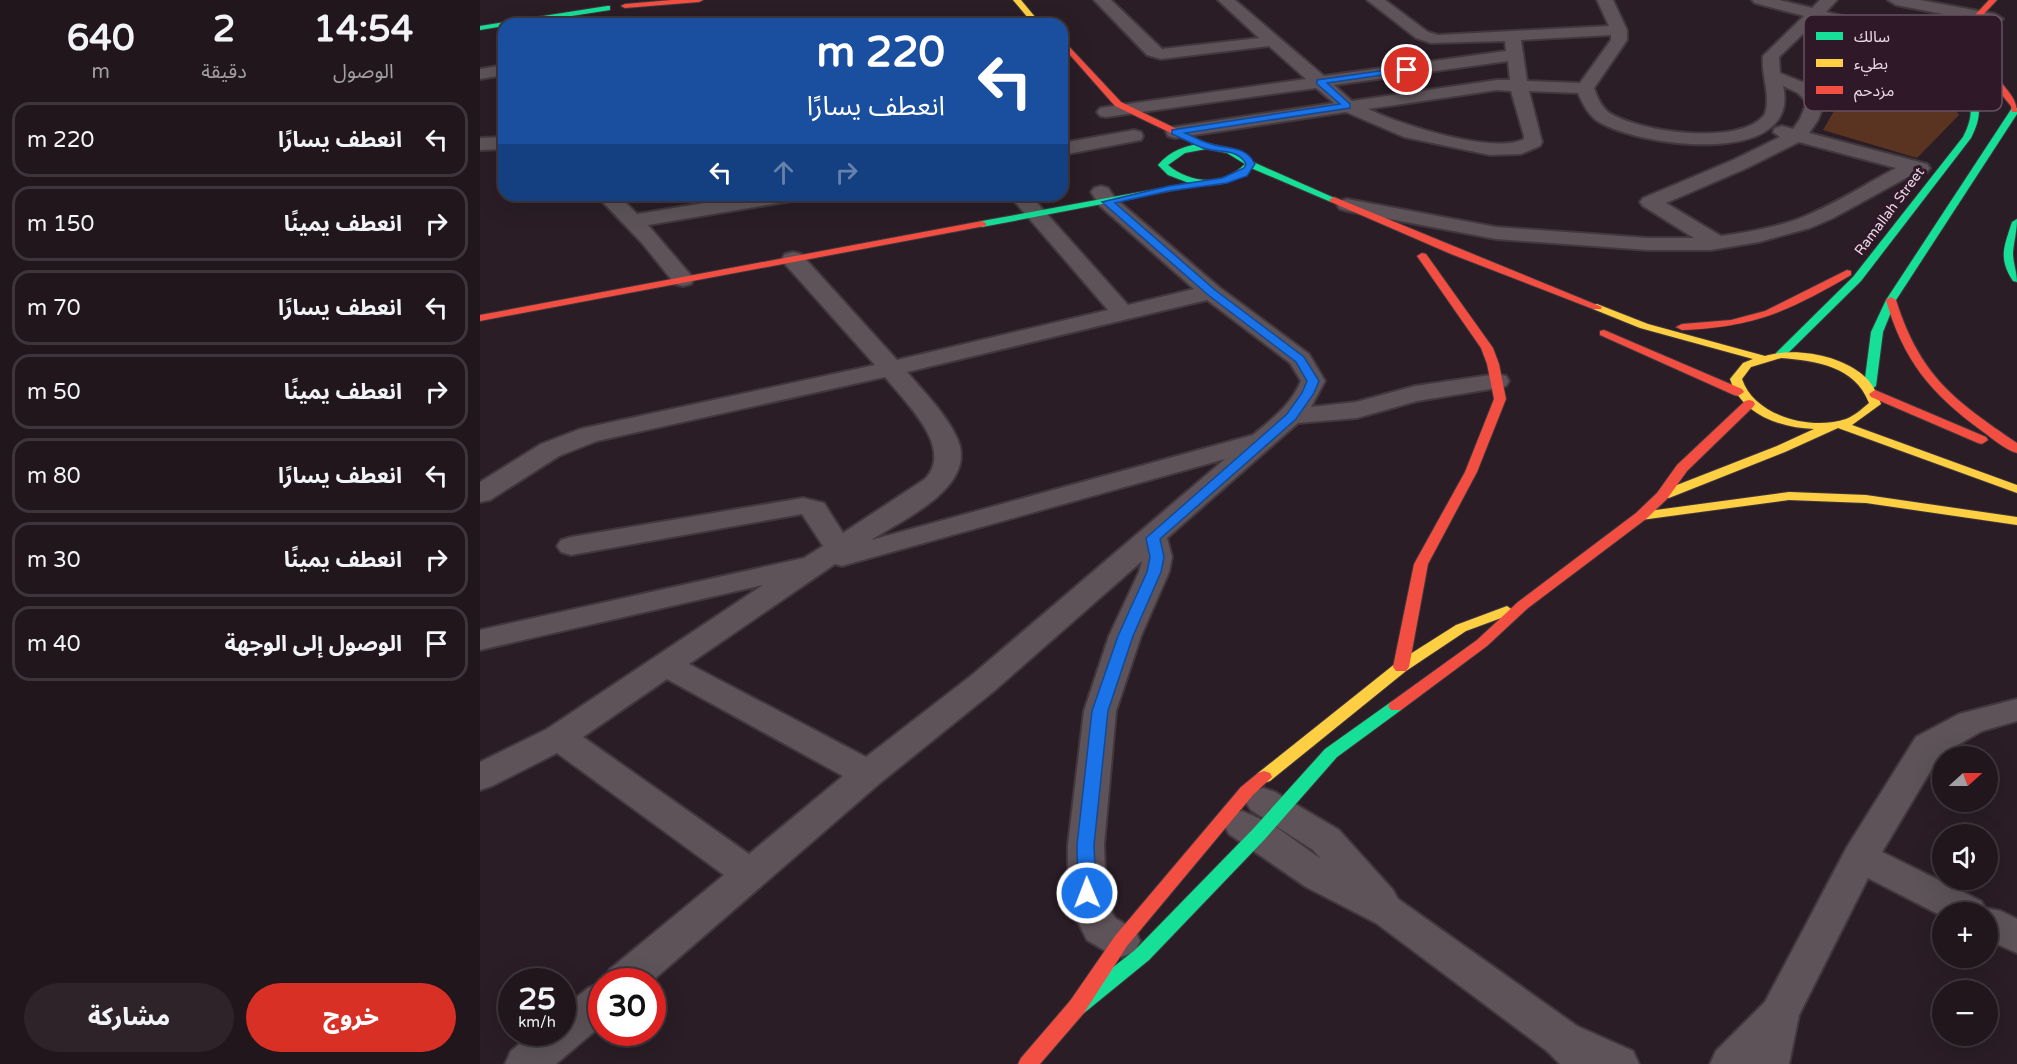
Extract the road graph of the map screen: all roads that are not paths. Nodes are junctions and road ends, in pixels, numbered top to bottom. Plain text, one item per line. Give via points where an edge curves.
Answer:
1 (572, 0) edge
2 (642, 0) edge
3 (699, 0) edge
4 (1017, 0) edge
5 (1027, 0) edge
6 (1102, 0) edge
7 (1226, 0) edge
8 (1375, 0) edge
9 (1605, 0) edge
10 (1760, 0) edge
11 (1829, 0) edge
12 (1896, 0) edge
13 (1951, 0) edge
14 (1999, 3) edge
15 (625, 6) junction
16 (607, 8) junction
17 (1814, 13) junction
18 (1821, 15) edge
19 (1967, 15) edge
20 (1979, 15) edge
21 (1989, 15) edge
22 (544, 18) edge
23 (1033, 18) edge
24 (1042, 18) edge
25 (480, 20) edge
26 (1804, 23) edge
27 (498, 25) edge
28 (480, 28) edge
29 (1619, 30) junction
30 (1272, 41) junction
31 (1514, 46) junction
32 (1068, 48) edge
33 (1068, 63) edge
34 (498, 71) edge
35 (480, 74) edge
36 (1771, 75) junction
37 (2002, 80) edge
38 (1320, 82) junction
39 (1519, 84) junction
40 (1585, 88) junction
41 (2017, 88) edge
42 (1804, 89) edge
43 (2002, 89) edge
44 (1096, 102) junction
45 (1347, 106) junction
46 (2016, 106) edge
47 (1125, 109) junction
48 (1812, 111) edge
49 (1978, 111) edge
50 (1762, 128) junction
51 (1175, 132) junction
52 (1797, 136) junction
53 (1138, 139) joint
54 (498, 143) edge
55 (480, 144) edge
56 (1207, 147) junction
57 (1068, 148) edge
58 (1250, 164) junction
59 (1911, 167) junction
60 (1940, 171) junction
61 (1224, 181) junction
62 (1207, 182) junction
63 (1245, 187) dead end
64 (1109, 193) junction
65 (1068, 200) edge
66 (612, 201) edge
67 (755, 201) edge
68 (1060, 201) edge
69 (1347, 205) junction
70 (1029, 206) edge
71 (634, 221) junction
72 (2017, 222) edge
73 (1496, 233) junction
74 (1718, 243) junction
75 (1877, 255) junction
76 (793, 259) junction
77 (1450, 259) junction
78 (683, 279) junction
79 (2017, 279) edge
80 (1211, 292) junction
81 (1891, 300) junction
82 (1123, 314) junction
83 (480, 318) edge
84 (1644, 326) junction
85 (1596, 330) dead end
86 (1780, 355) junction
87 (1761, 358) junction
88 (893, 368) junction
89 (1497, 381) junction
90 (1872, 390) junction
91 (1737, 392) junction
92 (1749, 404) junction
93 (1291, 416) junction
94 (1835, 426) junction
95 (1264, 440) junction
96 (2017, 449) edge
97 (2017, 454) edge
98 (2017, 489) edge
99 (480, 494) edge
100 (1662, 496) junction
101 (1641, 516) junction
102 (2017, 521) edge
103 (1153, 538) junction
104 (571, 546) dead end
105 (839, 548) junction
106 (816, 564) junction
107 (1523, 605) junction
108 (480, 640) edge
109 (666, 665) junction
110 (1401, 667) junction
111 (2017, 710) edge
112 (559, 736) junction
113 (868, 774) junction
114 (480, 777) edge
115 (1237, 804) junction
116 (1269, 823) junction
117 (1860, 857) junction
118 (750, 874) junction
119 (1948, 902) edge
120 (1998, 927) edge
121 (2017, 937) edge
122 (1121, 941) junction
123 (639, 968) edge
124 (1077, 1007) junction
125 (588, 1012) edge
126 (1779, 1014) junction
127 (1574, 1051) edge
128 (526, 1064) edge
129 (1028, 1064) edge
130 (1618, 1064) edge
131 (1731, 1064) edge
132 (1768, 1064) edge

1 - 16 street via 583,7
1 - 25 street
2 - 15 street
3 - 15 street
4 - 23 street
5 - 24 street
6 - 30 street via 1153,51 1161,54
7 - 30 street
8 - 31 street via 1431,39
9 - 29 street
10 - 17 street
11 - 17 street
12 - 19 street
13 - 20 street
14 - 21 street
15 - 16 street
16 - 22 street
17 - 18 street
26 - 36 street via 1771,56
27 - 28 street
29 - 31 street
29 - 40 street via 1619,40
30 - 38 street
31 - 38 street
31 - 39 street
32 - 47 street via 1109,97
33 - 44 street
34 - 35 street
36 - 42 street
36 - 50 street via 1778,99 1770,121
37 - 41 street
38 - 45 street
38 - 47 street
39 - 40 street
39 - 45 street
39 - 45 street via 1533,136 1533,142 1521,148 1490,149 1411,133
40 - 50 street via 1602,116 1653,135 1716,137
43 - 46 street
44 - 47 street
44 - 53 street
45 - 51 street
46 - 81 street via 2012,119
47 - 51 street
48 - 52 street
49 - 60 street, Ramallah Street via 1967,138
50 - 52 street
51 - 56 street
52 - 59 street
52 - 74 street via 1650,201
53 - 57 street
54 - 55 street
56 - 58 street via 1238,152
56 - 62 street via 1181,150 1160,162 1176,177
58 - 61 street via 1243,174
58 - 69 street
59 - 60 street
59 - 74 street via 1803,224 1759,237
60 - 75 street, Ramallah Street
61 - 62 street
61 - 63 street
62 - 64 street
64 - 65 street
64 - 80 street
66 - 71 street
67 - 71 street
68 - 70 street
69 - 73 street
69 - 77 street
70 - 76 street via 992,221
70 - 82 street
71 - 78 street
72 - 79 street via 2007,253 2008,266
73 - 74 street via 1648,244
73 - 77 street
75 - 84 street via 1783,310 1762,318 1708,325
75 - 86 street, Ramallah Street
76 - 78 street
76 - 88 street
77 - 84 street
77 - 89 street via 1417,254 1487,348
78 - 83 street
80 - 82 street
80 - 93 street via 1308,368 1313,381
81 - 90 street via 1877,332
81 - 96 street via 1902,339 1913,359 1974,421
82 - 88 street
84 - 87 street
85 - 91 street
86 - 87 street
86 - 90 street via 1834,364
87 - 91 street via 1740,370 1735,379
88 - 99 street via 571,440
88 - 105 street via 945,438 948,463 940,482
89 - 93 street via 1415,394 1357,410
89 - 110 street via 1500,399 1471,472 1421,564
90 - 94 street via 1875,404 1868,412
90 - 97 street
91 - 92 street
92 - 94 street via 1788,421
92 - 100 street via 1682,468
93 - 95 street
94 - 98 street
94 - 100 street
95 - 103 street
95 - 106 street
100 - 101 street
101 - 102 street via 1789,496 1866,499
101 - 107 street
103 - 113 street via 983,683
103 - 122 street via 1157,557 1154,572 1125,636 1100,711 1086,845 1091,910 1101,929
104 - 105 street via 803,506 814,509
105 - 106 street
106 - 108 street
106 - 109 street
107 - 110 street via 1461,628
107 - 116 street via 1482,643 1331,753
109 - 112 street
109 - 113 street
110 - 115 street
111 - 117 street via 1971,722 1928,746
112 - 114 street
112 - 118 street
113 - 118 street
115 - 116 street
115 - 122 street
116 - 124 street via 1142,954
116 - 127 street via 1319,877 1389,912
117 - 119 street
117 - 126 street
118 - 123 street
120 - 121 street
122 - 124 street
124 - 129 street
125 - 128 street
126 - 131 street
126 - 132 street
127 - 130 street

